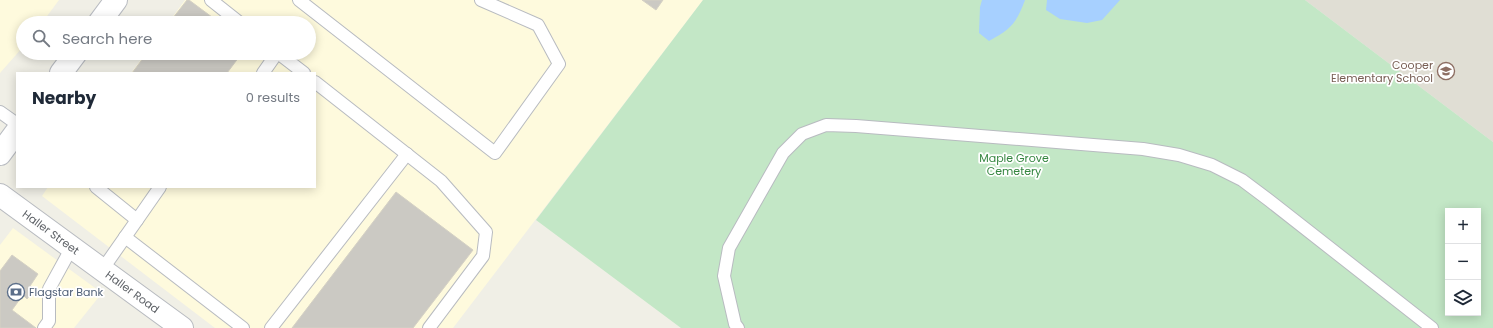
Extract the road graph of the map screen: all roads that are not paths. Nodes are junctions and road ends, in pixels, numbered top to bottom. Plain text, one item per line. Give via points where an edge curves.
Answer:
1 (116, 0) edge
2 (211, 0) edge
3 (299, 0) edge
4 (481, 0) edge
5 (104, 16) edge
6 (231, 16) edge
7 (71, 60) edge
8 (272, 60) edge
9 (287, 60) edge
10 (62, 72) edge
11 (263, 72) edge
12 (303, 72) edge
13 (316, 83) edge
14 (0, 112) edge
15 (16, 123) edge
16 (16, 132) edge
17 (0, 154) edge
18 (407, 154) junction
19 (97, 188) edge
20 (159, 188) edge
21 (0, 195) edge
22 (137, 220) junction
23 (125, 237) junction
24 (72, 247) junction
25 (102, 270) junction
26 (44, 328) edge
27 (182, 328) edge
28 (243, 328) edge
29 (271, 328) edge
30 (428, 328) edge
31 (738, 328) edge
32 (1432, 328) edge

1 - 5 street
2 - 6 lane
3 - 4 lane via 495,154 559,64 538,25
7 - 10 street
8 - 11 lane
9 - 12 lane
13 - 18 lane
14 - 15 lane
16 - 17 street
18 - 29 lane
18 - 30 lane via 441,181 486,232 483,256
19 - 22 lane
20 - 22 lane
21 - 24 street, Haller Street
22 - 23 lane
23 - 25 lane
23 - 28 lane
24 - 25 street, Haller Street
24 - 26 lane via 49,289 49,321
25 - 27 street, Haller Road
31 - 32 lane via 724,276 729,248 783,153 802,134 826,125 1143,149 1212,165 1242,180

